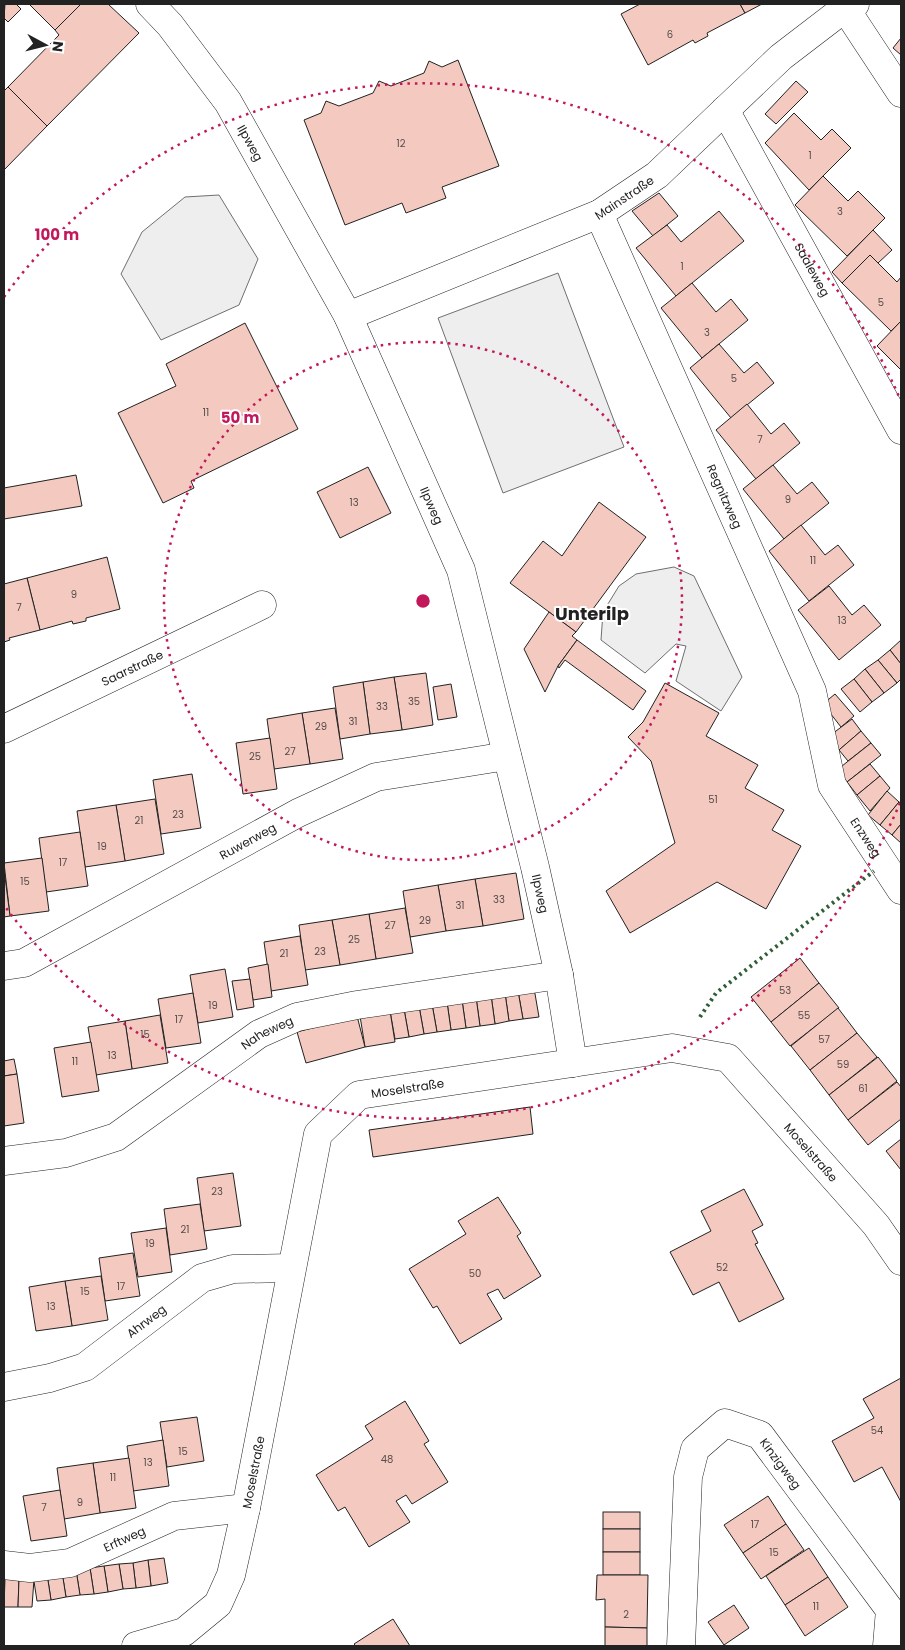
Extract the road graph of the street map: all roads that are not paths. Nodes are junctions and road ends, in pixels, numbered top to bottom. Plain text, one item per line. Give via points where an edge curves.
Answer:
1 (150, 4) edge
2 (850, 6) edge
3 (901, 94) edge
4 (725, 110) junction
5 (599, 214) junction
6 (348, 316) junction
7 (901, 430) edge
8 (262, 606) dead end
9 (4, 729) edge
10 (506, 756) junction
11 (832, 785) joint
12 (901, 890) edge
13 (4, 966) edge
14 (559, 975) junction
15 (573, 1063) junction
16 (4, 1161) edge
17 (901, 1261) edge
18 (291, 1268) junction
19 (4, 1387) edge
20 (246, 1508) junction
21 (4, 1566) edge
22 (896, 1602) edge
23 (136, 1646) edge
24 (681, 1646) edge
25 (887, 1646) edge

1 - 6 street, Ilpweg via 170,25 228,102
2 - 3 street
2 - 4 street, Mainstraße via 781,57
4 - 5 street, Mainstraße via 658,175
4 - 7 street, Saaleweg
5 - 6 street, Mainstraße
5 - 11 street, Regnitzweg via 812,691
6 - 10 street, Ilpweg via 461,570
8 - 9 street, Saarstraße
10 - 13 street, Ruwerweg via 376,777 298,813 24,963
10 - 14 street, Ilpweg
11 - 12 street, Enzweg
14 - 15 street, Ilpweg
14 - 16 street, Naheweg via 357,1005 297,1018 259,1034 116,1137 66,1153
15 - 17 street, Moselstraße via 672,1048 728,1058 876,1225
15 - 18 street, Moselstraße via 359,1095 318,1134
18 - 19 street, Ahrweg via 233,1269 202,1278 85,1367
18 - 20 street, Moselstraße
20 - 21 street, Erftweg via 174,1516 70,1563 30,1568
20 - 23 street, Moselstraße via 231,1575 218,1604 184,1632
22 - 24 street, Kinzigweg via 760,1435 725,1423 695,1449 688,1477
22 - 25 street, Kinzigweg

